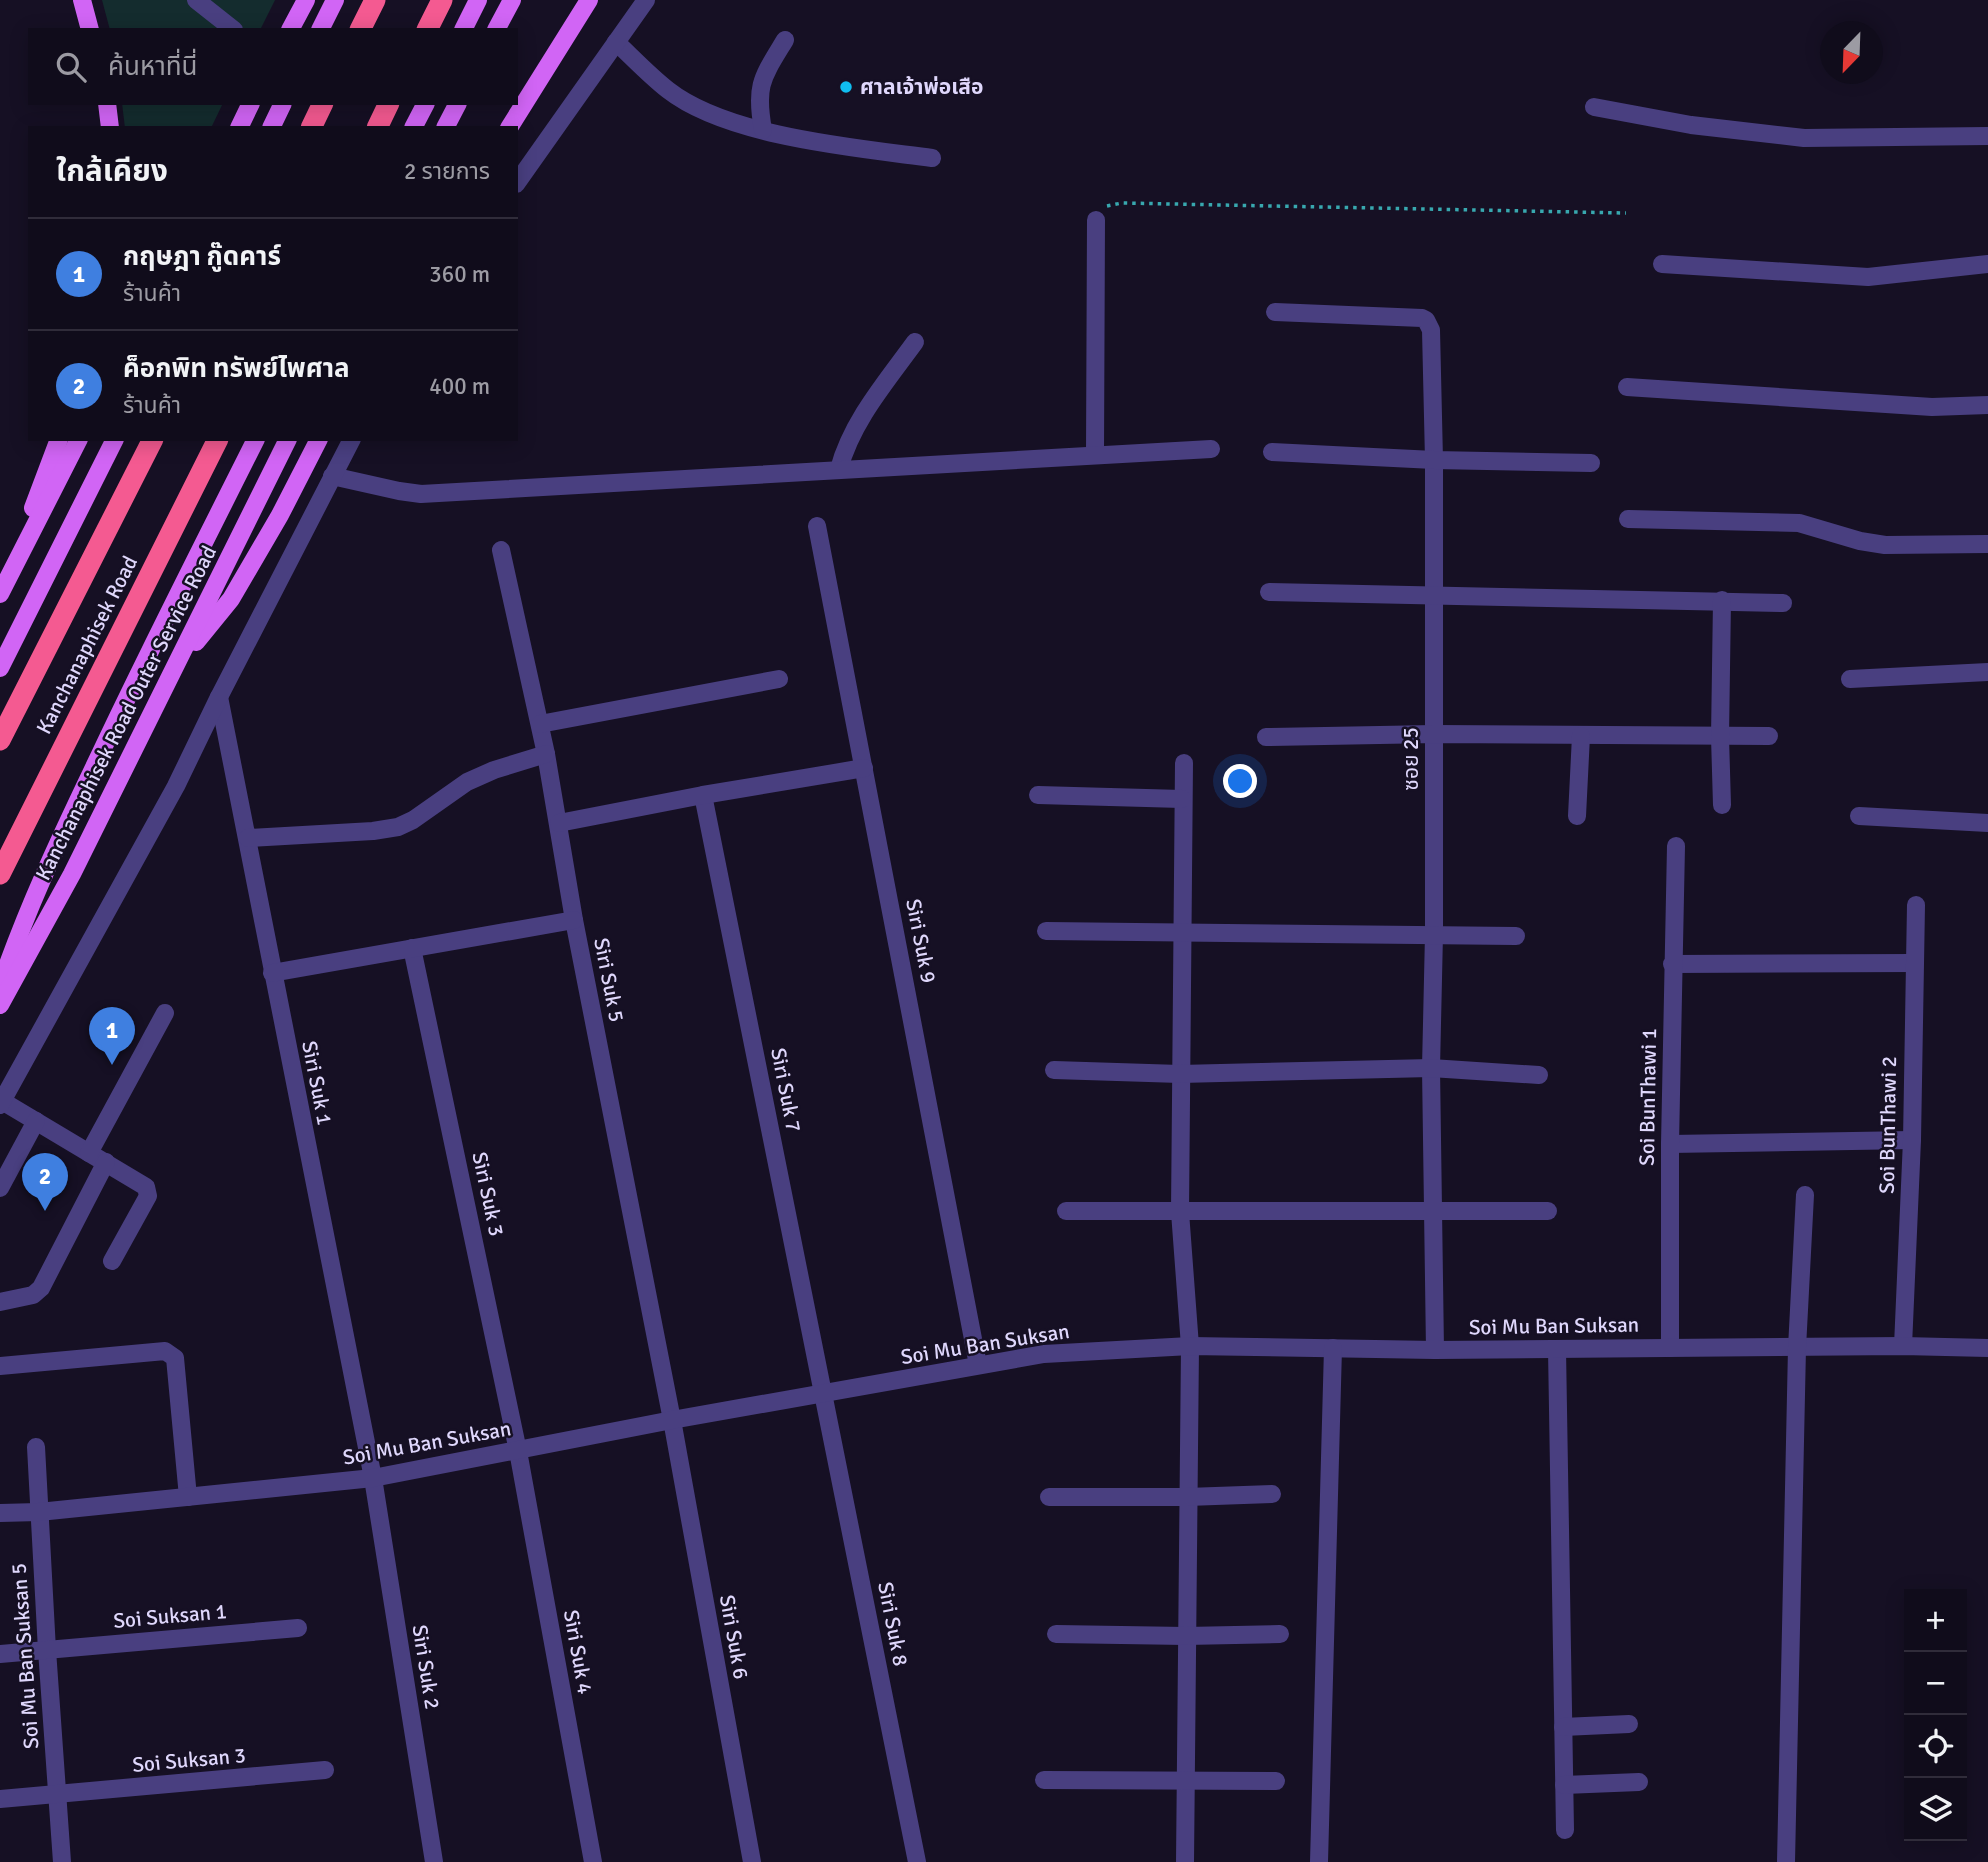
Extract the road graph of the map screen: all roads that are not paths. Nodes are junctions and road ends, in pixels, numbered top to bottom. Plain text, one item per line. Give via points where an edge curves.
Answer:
1 (82, 0) edge
2 (196, 0) edge
3 (306, 0) edge
4 (335, 0) edge
5 (375, 0) edge
6 (442, 0) edge
7 (478, 0) edge
8 (512, 0) edge
9 (589, 0) edge
10 (646, 0) edge
11 (89, 28) edge
12 (231, 28) edge
13 (291, 28) edge
14 (321, 28) edge
15 (361, 28) edge
16 (427, 28) edge
17 (464, 28) edge
18 (497, 28) edge
19 (785, 40) dead end
20 (616, 42) junction
21 (107, 105) edge
22 (250, 105) edge
23 (282, 105) edge
24 (322, 105) edge
25 (388, 105) edge
26 (425, 105) edge
27 (457, 105) edge
28 (1594, 107) dead end
29 (110, 126) edge
30 (240, 126) edge
31 (272, 126) edge
32 (312, 126) edge
33 (378, 126) edge
34 (414, 126) edge
35 (446, 126) edge
36 (510, 126) edge
37 (764, 130) junction
38 (1988, 136) edge
39 (932, 158) dead end
40 (518, 181) edge
41 (1096, 220) road end
42 (1661, 264) dead end
43 (1988, 264) edge
44 (1275, 312) dead end
45 (915, 342) dead end
46 (1627, 387) dead end
47 (1988, 405) edge
48 (58, 441) edge
49 (78, 441) edge
50 (114, 441) edge
51 (152, 441) edge
52 (217, 441) edge
53 (255, 441) edge
54 (287, 441) edge
55 (318, 441) edge
56 (351, 441) edge
57 (1211, 449) dead end
58 (1272, 452) dead end
59 (1095, 454) junction
60 (1434, 460) junction
61 (1591, 463) dead end
62 (839, 469) junction
63 (332, 476) junction
64 (1628, 519) dead end
65 (817, 526) dead end
66 (1988, 544) edge
67 (501, 550) dead end
68 (3, 588) edge
69 (1269, 592) dead end
70 (1434, 594) junction
71 (1722, 600) junction
72 (1783, 603) dead end
73 (1, 666) edge
74 (174, 668) junction
75 (1988, 673) edge
76 (779, 679) dead end
77 (1850, 679) dead end
78 (219, 696) junction
79 (540, 724) junction
80 (1434, 734) junction
81 (1581, 736) junction
82 (1769, 736) dead end
83 (1266, 737) dead end
84 (1720, 737) junction
85 (0, 740) edge
86 (546, 754) junction
87 (1184, 763) dead end
88 (864, 768) junction
89 (703, 795) junction
90 (1038, 795) dead end
91 (1182, 799) junction
92 (1722, 805) dead end
93 (1577, 816) dead end
94 (1859, 816) dead end
95 (559, 823) junction
96 (1988, 823) edge
97 (248, 838) junction
98 (1676, 846) dead end
99 (0, 874) edge
100 (1916, 905) dead end
101 (574, 920) junction
102 (1046, 931) dead end
103 (1182, 933) junction
104 (1434, 934) junction
105 (1516, 936) dead end
106 (412, 948) junction
107 (1914, 963) junction
108 (1672, 964) junction
109 (272, 973) junction
110 (0, 987) edge
111 (0, 1005) edge
112 (165, 1013) dead end
113 (1431, 1068) junction
114 (1054, 1070) dead end
115 (1180, 1074) junction
116 (1539, 1075) dead end
117 (1, 1103) edge
118 (36, 1121) junction
119 (1912, 1140) junction
120 (1670, 1144) junction
121 (89, 1153) junction
122 (106, 1162) junction
123 (0, 1188) edge
124 (1805, 1195) dead end
125 (1434, 1210) junction
126 (1066, 1211) dead end
127 (1548, 1211) dead end
128 (1180, 1212) junction
129 (112, 1261) dead end
130 (0, 1302) edge
131 (1190, 1346) junction
132 (1903, 1346) junction
133 (1332, 1348) junction
134 (1670, 1348) junction
135 (1797, 1348) junction
136 (1988, 1348) edge
137 (1557, 1349) junction
138 (1435, 1350) junction
139 (978, 1365) junction
140 (0, 1366) edge
141 (823, 1394) junction
142 (672, 1420) junction
143 (36, 1447) dead end
144 (519, 1451) junction
145 (373, 1478) junction
146 (1272, 1494) dead end
147 (188, 1497) junction
148 (1049, 1497) dead end
149 (1187, 1497) junction
150 (39, 1512) junction
151 (0, 1513) edge
152 (298, 1628) dead end
153 (1056, 1634) dead end
154 (1280, 1634) dead end
155 (1186, 1636) junction
156 (47, 1650) junction
157 (0, 1654) edge
158 (1629, 1724) dead end
159 (1563, 1727) junction
160 (325, 1770) dead end
161 (1185, 1779) junction
162 (1044, 1780) dead end
163 (1276, 1781) dead end
164 (1639, 1782) dead end
165 (1564, 1785) junction
166 (57, 1795) junction
167 (0, 1799) edge
168 (1565, 1830) dead end
169 (62, 1862) edge
170 (434, 1862) edge
171 (593, 1862) edge
172 (752, 1862) edge
173 (917, 1862) edge
174 (1185, 1862) edge
175 (1319, 1862) edge
176 (1786, 1862) edge

1 - 11 main road
2 - 12 street
3 - 13 main road
4 - 14 main road
5 - 15 highway
6 - 16 highway
7 - 17 main road
8 - 18 main road
9 - 36 main road
10 - 20 street
19 - 37 street via 763,76 759,92
20 - 37 street via 668,90 725,118
20 - 40 street
21 - 29 main road
22 - 30 main road
23 - 31 main road
24 - 32 highway
25 - 33 highway
26 - 34 main road
27 - 35 main road
28 - 38 street via 1691,125 1804,138
37 - 39 street
41 - 59 street
42 - 43 street via 1868,276
44 - 60 street, ซอย 25 via 1426,320 1431,330
45 - 62 street via 851,435
46 - 47 street via 1932,407
48 - 68 main road
49 - 68 main road
50 - 73 main road
51 - 85 highway, Kanchanaphisek Road
52 - 99 highway, Kanchanaphisek Road
53 - 110 main road via 52,855
54 - 74 main road, Kanchanaphisek Road Outer Service Road
55 - 74 main road via 231,599
56 - 63 street
57 - 59 street
58 - 60 street
59 - 62 street
60 - 61 street
60 - 70 street, ซอย 25
62 - 63 street via 421,494
63 - 78 street
64 - 66 street via 1799,523 1885,545
65 - 88 street, Siri Suk 9
67 - 79 street, Siri Suk 5
69 - 70 street
70 - 71 street
70 - 80 street, ซอย 25
71 - 72 street
71 - 84 street
74 - 111 main road, Kanchanaphisek Road Outer Service Road via 72,874
75 - 77 street
76 - 79 street
78 - 97 street, Siri Suk 1
78 - 117 street via 176,786
79 - 86 street, Siri Suk 5
80 - 81 street
80 - 83 street
80 - 104 street, ซอย 25
81 - 84 street
81 - 93 street
82 - 84 street
84 - 92 street
86 - 95 street, Siri Suk 5
86 - 97 street via 467,782 398,827
87 - 91 street
88 - 89 street
88 - 139 street, Siri Suk 9
89 - 95 street
89 - 141 street, Siri Suk 7
90 - 91 street
91 - 103 street
94 - 96 street
95 - 101 street, Siri Suk 5
97 - 109 street, Siri Suk 1
98 - 108 street, Soi BunThawi 1
100 - 107 street, Soi BunThawi 2
101 - 106 street
101 - 142 street, Siri Suk 5
102 - 103 street
103 - 104 street
103 - 115 street
104 - 105 street
104 - 113 street, ซอย 25
106 - 109 street
106 - 144 street, Siri Suk 3
107 - 108 street
107 - 119 street, Soi BunThawi 2
108 - 120 street, Soi BunThawi 1
109 - 145 street, Siri Suk 1
112 - 121 street
113 - 115 street
113 - 116 street
113 - 125 street, ซอย 25
114 - 115 street
115 - 128 street
117 - 118 street
118 - 121 street
118 - 123 street
119 - 120 street
119 - 132 street, Soi BunThawi 2
120 - 134 street, Soi BunThawi 1
121 - 122 street
122 - 129 street via 146,1187 148,1196
122 - 130 street via 41,1288 33,1295
124 - 135 street
125 - 127 street
125 - 128 street
125 - 138 street, ซอย 25
126 - 128 street
128 - 131 street
131 - 133 street, Soi Mu Ban Suksan
131 - 139 street, Soi Mu Ban Suksan via 1044,1354
131 - 149 street
132 - 135 street, Soi Mu Ban Suksan
132 - 136 street, Soi Mu Ban Suksan
133 - 138 street, Soi Mu Ban Suksan
133 - 175 street
134 - 135 street, Soi Mu Ban Suksan
134 - 137 street, Soi Mu Ban Suksan
135 - 176 street
137 - 138 street, Soi Mu Ban Suksan
137 - 159 street
139 - 141 street, Soi Mu Ban Suksan
140 - 147 street via 165,1351 175,1357
141 - 142 street, Soi Mu Ban Suksan
141 - 173 street, Siri Suk 8
142 - 144 street, Soi Mu Ban Suksan
142 - 172 street, Siri Suk 6
143 - 150 street, Soi Mu Ban Suksan 5
144 - 145 street, Soi Mu Ban Suksan
144 - 171 street, Siri Suk 4
145 - 147 street, Soi Mu Ban Suksan
145 - 170 street, Siri Suk 2
146 - 149 street
147 - 150 street, Soi Mu Ban Suksan
148 - 149 street
149 - 155 street
150 - 151 street, Soi Mu Ban Suksan
150 - 156 street, Soi Mu Ban Suksan 5
152 - 156 street, Soi Suksan 1
153 - 155 street
154 - 155 street
155 - 161 street
156 - 157 street, Soi Suksan 1
156 - 166 street, Soi Mu Ban Suksan 5
158 - 159 street
159 - 165 street
160 - 166 street, Soi Suksan 3
161 - 162 street
161 - 163 street
161 - 174 street
164 - 165 street
165 - 168 street
166 - 167 street, Soi Suksan 3
166 - 169 street, Soi Mu Ban Suksan 5

